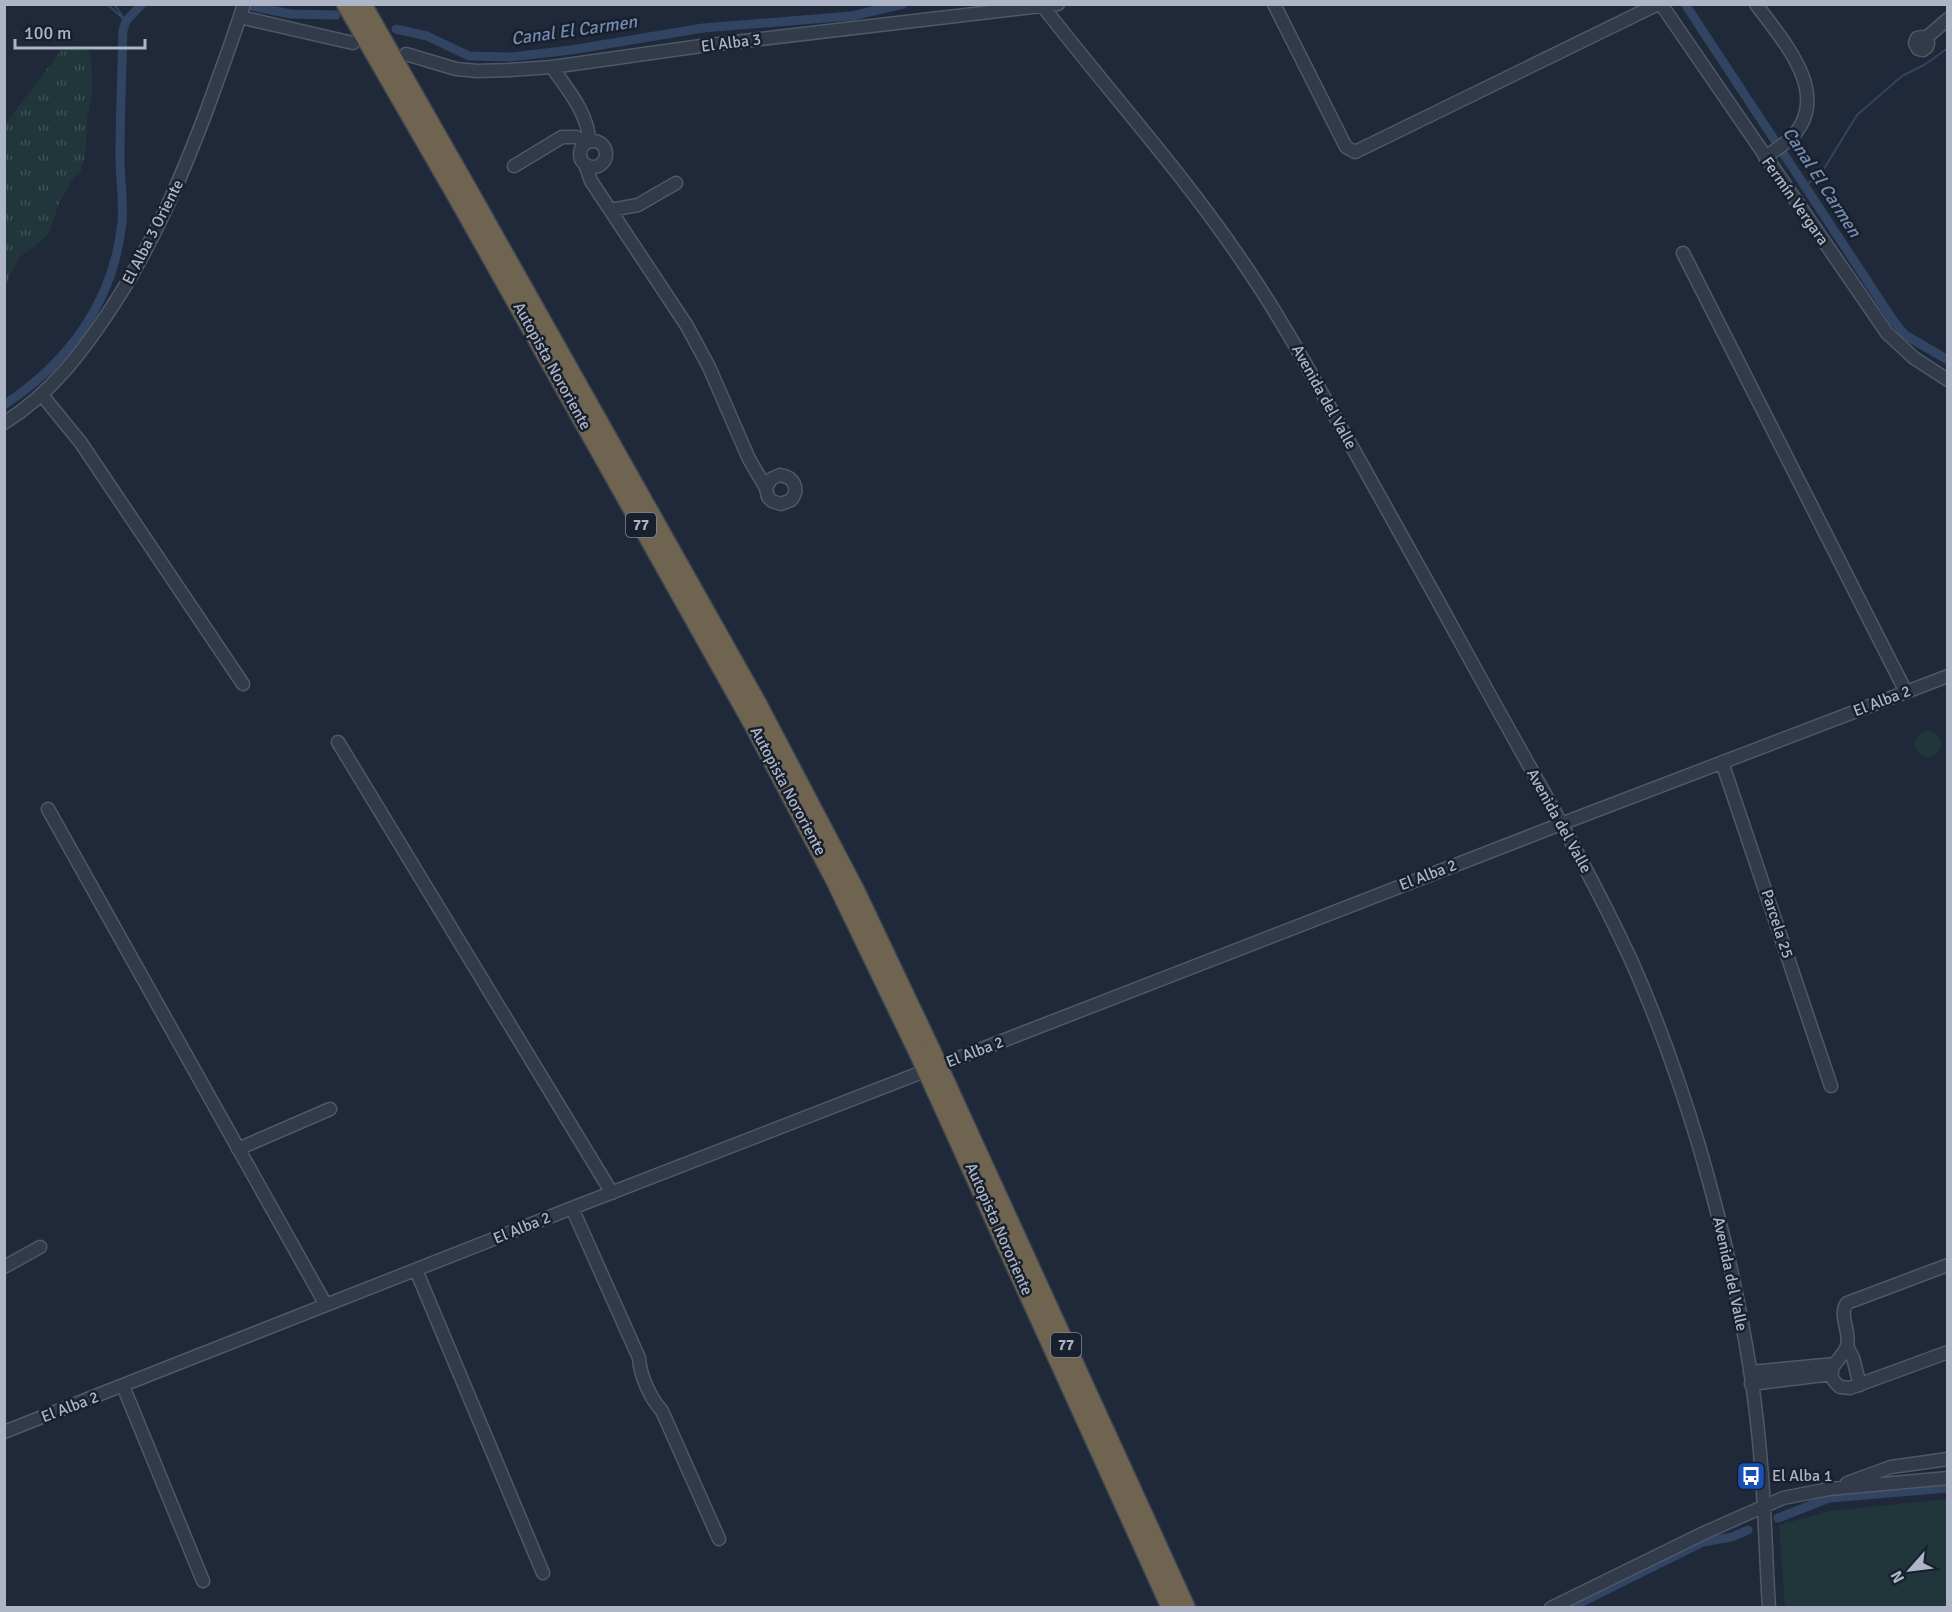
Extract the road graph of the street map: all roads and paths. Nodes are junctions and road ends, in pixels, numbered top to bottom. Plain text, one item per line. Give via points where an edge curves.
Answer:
1 (346, 4) edge
2 (362, 4) edge
3 (1274, 4) edge
4 (1659, 4) edge
5 (1756, 4) edge
6 (1048, 5) edge
7 (242, 11) edge
8 (1947, 19) edge
9 (1926, 38) dead end
10 (352, 43) dead end
11 (406, 54) dead end
12 (552, 67) junction
13 (587, 141) junction
14 (1769, 155) junction
15 (514, 166) dead end
16 (586, 167) junction
17 (676, 183) dead end
18 (609, 210) junction
19 (1683, 253) dead end
20 (1947, 380) edge
21 (42, 395) junction
22 (4, 423) edge
23 (766, 488) dead end
24 (1947, 676) edge
25 (243, 684) dead end
26 (1906, 692) junction
27 (338, 742) dead end
28 (1722, 762) junction
29 (48, 809) dead end
30 (1561, 824) junction
31 (925, 1052) junction
32 (941, 1086) junction
33 (1831, 1086) dead end
34 (330, 1109) dead end
35 (238, 1149) junction
36 (612, 1193) junction
37 (572, 1208) junction
38 (40, 1247) dead end
39 (1947, 1265) edge
40 (4, 1267) edge
41 (416, 1270) junction
42 (326, 1305) junction
43 (1847, 1346) junction
44 (1947, 1352) edge
45 (1833, 1369) junction
46 (1750, 1378) junction
47 (123, 1386) junction
48 (1860, 1386) junction
49 (4, 1432) edge
50 (1947, 1459) edge
51 (1947, 1478) edge
52 (1829, 1489) junction
53 (1762, 1506) junction
54 (719, 1539) dead end
55 (543, 1573) dead end
56 (203, 1581) dead end
57 (1171, 1608) edge
58 (1186, 1608) edge
59 (1551, 1608) edge
60 (1769, 1608) edge

1 - 31 highway, Autopista Nororiente / 77 via 752,722
2 - 31 highway, Autopista Nororiente / 77 via 758,705 861,902
3 - 4 street via 1346,147 1355,152
4 - 14 street, Fermín Vergara
5 - 14 street via 1797,62 1806,83 1807,101 1797,130
6 - 12 street, El Alba 3
6 - 30 street, Avenida del Valle via 1108,90 1209,214 1271,305
7 - 10 street
7 - 21 street, El Alba 3 Oriente via 184,170 148,248 85,347
8 - 9 street
11 - 12 street, El Alba 3 via 467,71
12 - 13 street via 584,116
13 - 15 street via 562,137
13 - 16 street via 582,146 581,158
13 - 16 street via 598,141 606,154 600,165
14 - 20 street, Fermín Vergara via 1887,333 1914,358
16 - 18 street
17 - 18 street via 638,205
18 - 23 street via 687,326
19 - 26 street
21 - 22 street, El Alba 3 Oriente
21 - 25 street via 81,443
24 - 26 street, El Alba 2
26 - 28 street, El Alba 2
27 - 36 street
28 - 30 street, El Alba 2
28 - 33 street, Parcela 25
29 - 35 street
30 - 36 street, El Alba 2
30 - 46 street, Avenida del Valle via 1632,963 1678,1082 1722,1233
31 - 32 highway, Autopista Nororiente / 77, bridge
32 - 57 highway, Autopista Nororiente / 77
32 - 58 highway, Autopista Nororiente / 77
34 - 35 street
35 - 42 street
36 - 37 street, El Alba 2
37 - 41 street, El Alba 2
37 - 54 street via 639,1358 640,1370 663,1411
38 - 40 street
39 - 43 street via 1847,1303
41 - 42 street, El Alba 2
41 - 55 street
42 - 47 street, El Alba 2
43 - 45 street
43 - 48 street
44 - 48 street
45 - 46 street
45 - 48 street via 1835,1382 1843,1388
46 - 53 street, Avenida del Valle via 1761,1463
47 - 49 street, El Alba 2
47 - 56 street
50 - 52 street via 1892,1467
51 - 52 street
52 - 53 street
53 - 59 street
53 - 60 street, Avenida del Valle

